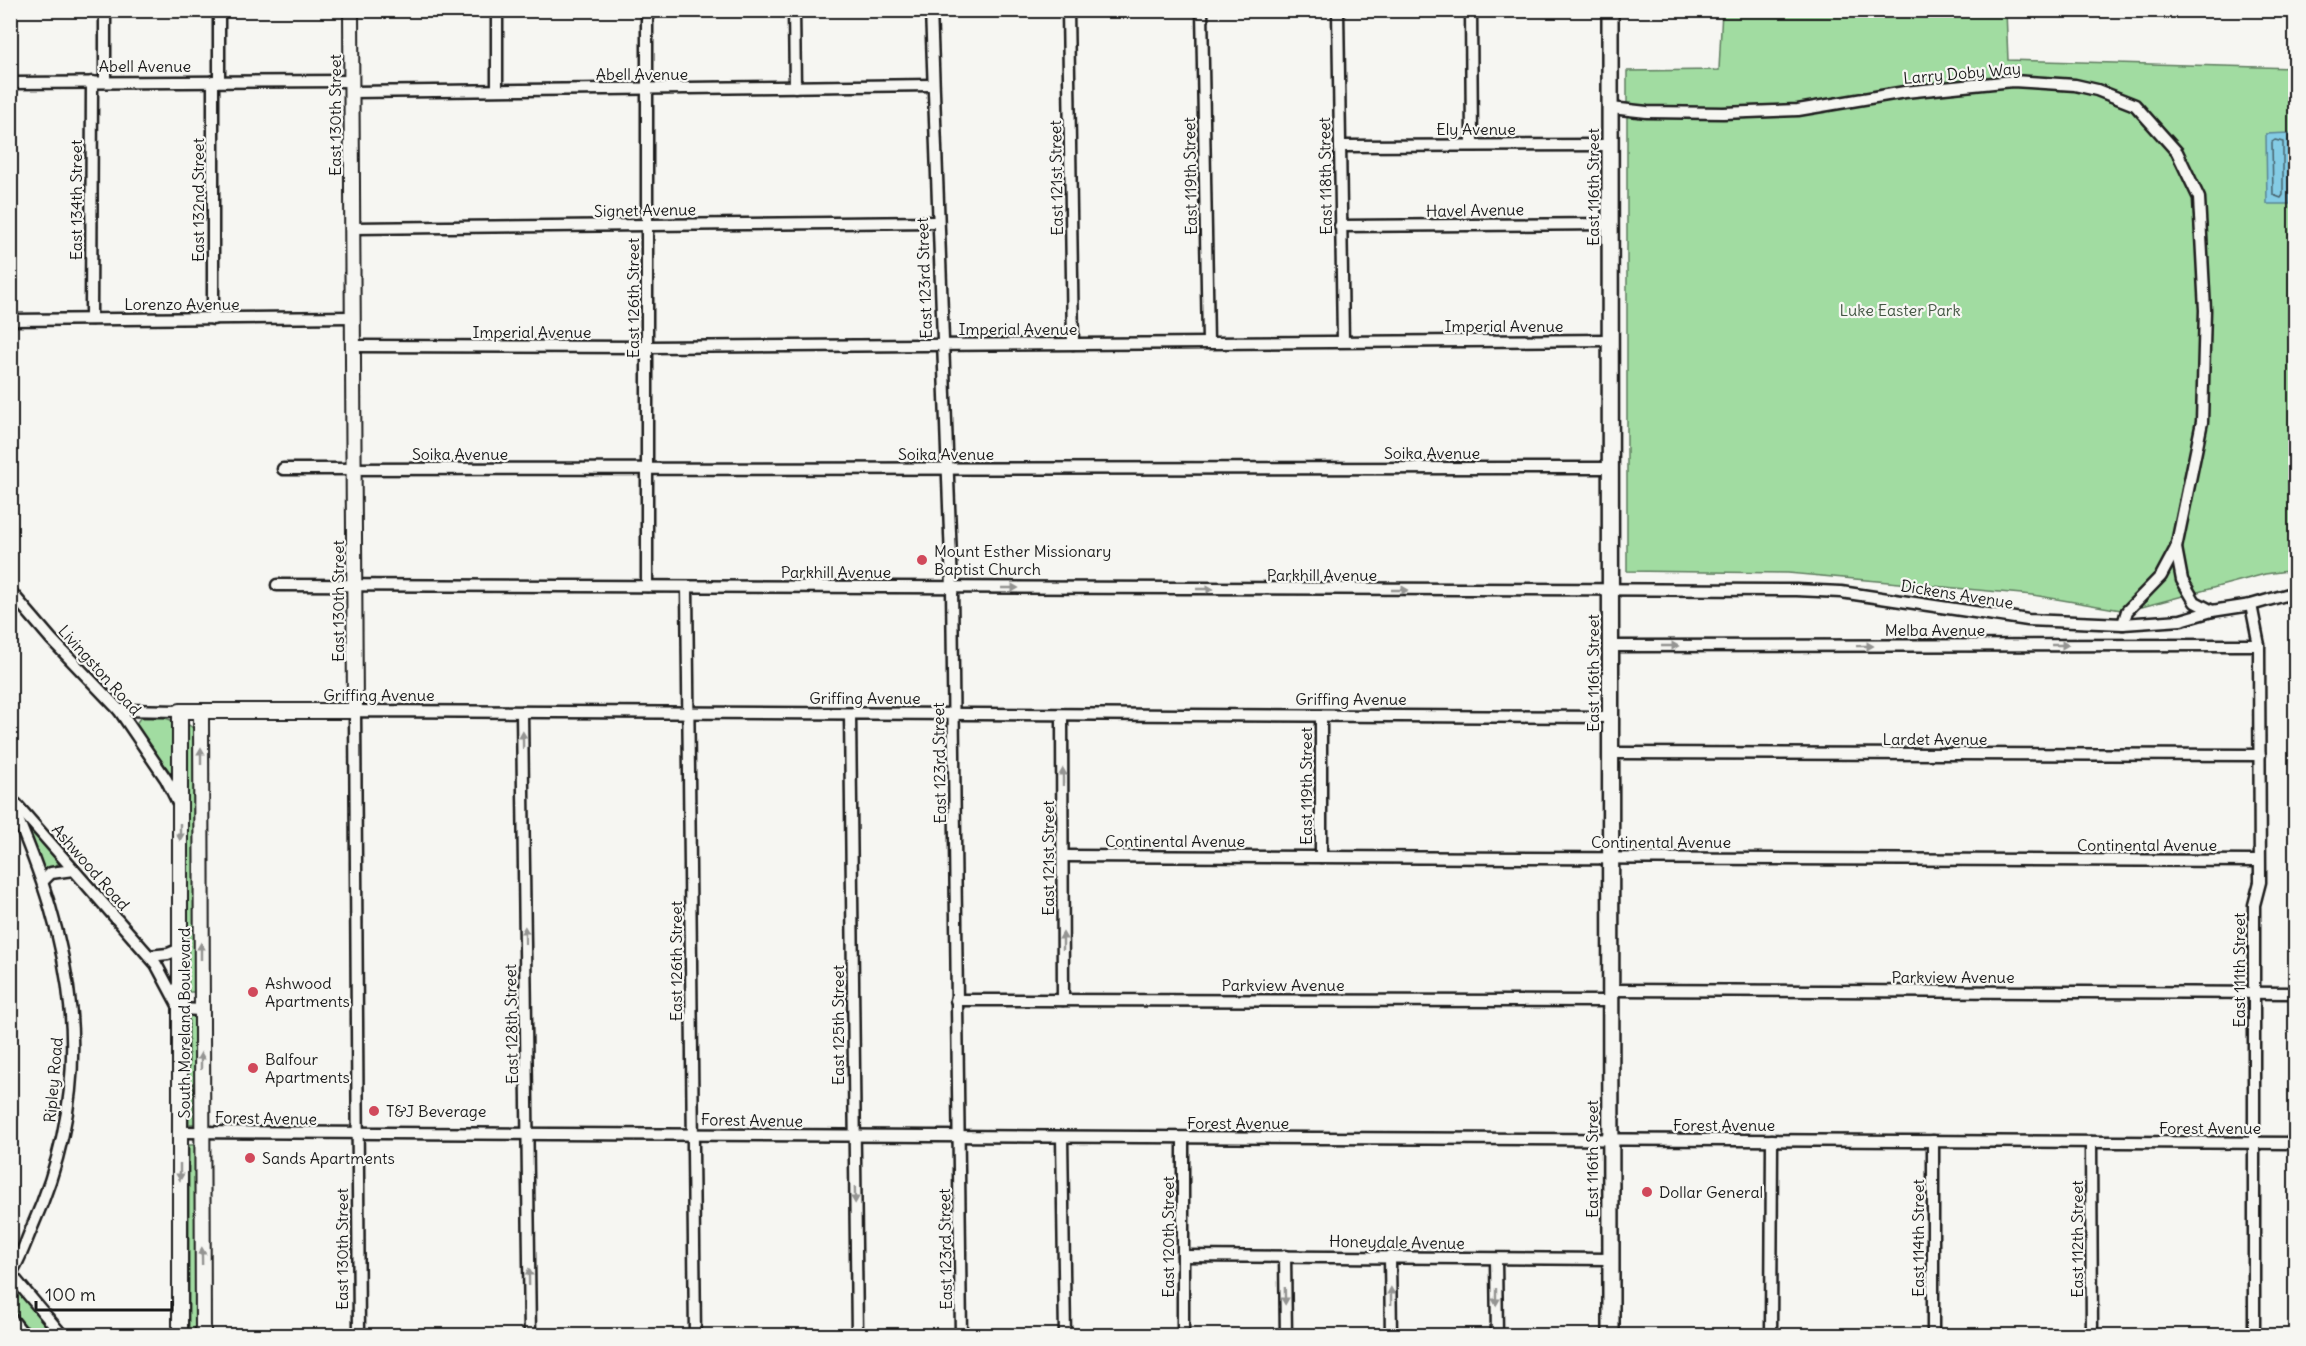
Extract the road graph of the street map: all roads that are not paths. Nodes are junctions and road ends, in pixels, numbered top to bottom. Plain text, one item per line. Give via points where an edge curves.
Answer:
1 (105, 10) edge
2 (219, 10) edge
3 (351, 10) edge
4 (497, 10) edge
5 (647, 10) edge
6 (794, 10) edge
7 (931, 10) edge
8 (1068, 10) edge
9 (1202, 10) edge
10 (1338, 10) edge
11 (1471, 10) edge
12 (1610, 10) edge
13 (216, 81) junction
14 (92, 82) junction
15 (105, 82) junction
16 (10, 83) edge
17 (933, 85) junction
18 (352, 86) junction
19 (795, 87) junction
20 (497, 89) junction
21 (647, 89) junction
22 (1611, 108) junction
23 (1472, 144) junction
24 (1611, 145) junction
25 (1340, 146) junction
26 (937, 222) junction
27 (1610, 224) junction
28 (648, 225) junction
29 (1340, 226) junction
30 (352, 228) junction
31 (353, 317) junction
32 (91, 319) junction
33 (213, 319) junction
34 (10, 320) edge
35 (1611, 340) junction
36 (1343, 341) junction
37 (1208, 342) junction
38 (942, 344) junction
39 (1073, 344) junction
40 (353, 346) junction
41 (648, 347) junction
42 (1610, 468) junction
43 (283, 469) dead end
44 (354, 469) junction
45 (646, 469) junction
46 (946, 469) junction
47 (2176, 548) junction
48 (277, 585) dead end
49 (355, 585) junction
50 (647, 586) junction
51 (687, 587) junction
52 (952, 588) junction
53 (10, 591) edge
54 (1611, 591) junction
55 (2295, 592) edge
56 (2251, 605) junction
57 (2212, 611) junction
58 (2123, 624) junction
59 (2259, 645) junction
60 (1611, 646) junction
61 (119, 710) junction
62 (180, 711) junction
63 (201, 711) junction
64 (355, 711) junction
65 (522, 712) junction
66 (689, 713) junction
67 (850, 715) junction
68 (954, 715) junction
69 (1062, 716) junction
70 (1321, 716) junction
71 (1611, 717) junction
72 (1611, 753) junction
73 (2259, 755) junction
74 (10, 799) edge
75 (180, 805) junction
76 (1063, 856) junction
77 (1321, 857) junction
78 (1610, 857) junction
79 (2259, 861) junction
80 (73, 870) junction
81 (44, 881) junction
82 (180, 949) junction
83 (149, 956) junction
84 (2254, 993) junction
85 (2295, 993) edge
86 (1610, 996) junction
87 (956, 1000) junction
88 (1063, 1000) junction
89 (180, 1009) junction
90 (201, 1010) junction
91 (180, 1132) junction
92 (201, 1133) junction
93 (358, 1134) junction
94 (528, 1134) junction
95 (692, 1134) junction
96 (854, 1137) junction
97 (959, 1137) junction
98 (1062, 1137) junction
99 (1183, 1138) junction
100 (1610, 1140) junction
101 (1772, 1140) junction
102 (1933, 1142) junction
103 (2091, 1143) junction
104 (2295, 1143) edge
105 (2254, 1144) junction
106 (1183, 1256) junction
107 (1285, 1256) junction
108 (1390, 1256) junction
109 (1496, 1259) junction
110 (1610, 1259) junction
111 (11, 1274) edge
112 (10, 1317) edge
113 (24, 1335) edge
114 (63, 1335) edge
115 (180, 1335) edge
116 (204, 1335) edge
117 (359, 1335) edge
118 (530, 1335) edge
119 (695, 1335) edge
120 (857, 1335) edge
121 (961, 1335) edge
122 (1065, 1335) edge
123 (1183, 1335) edge
124 (1286, 1335) edge
125 (1391, 1335) edge
126 (1497, 1335) edge
127 (1611, 1335) edge
128 (1772, 1335) edge
129 (1933, 1335) edge
130 (2092, 1335) edge
131 (2254, 1335) edge

1 - 15 street
2 - 13 street, East 132nd Street
3 - 18 street, East 130th Street
4 - 20 street
5 - 21 street, East 126th Street
6 - 19 street
7 - 17 street, East 123rd Street
8 - 39 street, East 121st Street
9 - 37 street, East 119th Street
10 - 25 street, East 118th Street
11 - 23 street
12 - 22 main road, East 116th Street
13 - 15 street, Abell Avenue
13 - 18 street, Abell Avenue
13 - 33 street, East 132nd Street
14 - 15 street, Abell Avenue
14 - 16 street, Abell Avenue
14 - 32 street, East 134th Street
17 - 19 street, Abell Avenue
17 - 26 street, East 123rd Street
18 - 20 street, Abell Avenue
18 - 30 street, East 130th Street
19 - 21 street, Abell Avenue
20 - 21 street, Abell Avenue
21 - 28 street, East 126th Street
22 - 24 main road, East 116th Street
22 - 47 street, Larry Doby Way via 1723,114 1798,110 1905,92 2013,81 2097,90 2135,105 2176,153 2199,198 2205,310 2202,422
23 - 24 street, Ely Avenue
23 - 25 street, Ely Avenue
24 - 27 main road, East 116th Street
25 - 29 street, East 118th Street
26 - 28 street, Signet Avenue
26 - 38 street, East 123rd Street
27 - 29 street, Havel Avenue
27 - 35 main road, East 116th Street
28 - 30 street, Signet Avenue
28 - 41 street, East 126th Street
29 - 36 street, East 118th Street
30 - 31 street, East 130th Street
31 - 33 street, Lorenzo Avenue
31 - 40 street, East 130th Street
32 - 33 street, Lorenzo Avenue
32 - 34 street, Lorenzo Avenue
35 - 36 street, Imperial Avenue
35 - 42 main road, East 116th Street
36 - 37 street, Imperial Avenue
37 - 39 street, Imperial Avenue
38 - 39 street, Imperial Avenue
38 - 41 street, Imperial Avenue
38 - 46 street, East 123rd Street
40 - 41 street, Imperial Avenue
40 - 44 street, East 130th Street
41 - 45 street, East 126th Street
42 - 46 street, Soika Avenue
42 - 54 main road, East 116th Street
43 - 44 street, Soika Avenue
44 - 45 street, Soika Avenue
44 - 49 street, East 130th Street
45 - 46 street, Soika Avenue
45 - 50 street, East 126th Street
46 - 52 street, East 123rd Street
47 - 57 street, Larry Doby Way via 2182,580 2195,602
47 - 58 street, Larry Doby Way via 2161,576 2127,611
48 - 49 street, Parkhill Avenue
49 - 50 street, Parkhill Avenue
49 - 64 street, East 130th Street
50 - 51 street, Parkhill Avenue
51 - 52 street, Parkhill Avenue
51 - 66 street, East 126th Street
52 -> 54 street, Parkhill Avenue
52 - 68 street, East 123rd Street
53 - 61 street, Livingston Road
54 - 58 street, Dickens Avenue via 1841,592 2028,620
54 - 60 main road, East 116th Street
55 - 56 street, Dickens Avenue
56 - 57 street, Dickens Avenue
56 - 59 street, East 111th Street
57 - 58 street, Dickens Avenue via 2181,620
60 -> 59 street, Melba Avenue
59 - 73 street, East 111th Street
60 - 71 main road, East 116th Street
61 - 62 street, Griffing Avenue
61 - 75 street, Livingston Road
62 - 63 street, Griffing Avenue
62 - 75 street, South Moreland Boulevard
63 - 64 street, Griffing Avenue
90 -> 63 street, South Moreland Boulevard
64 - 65 street, Griffing Avenue
64 - 93 street, East 130th Street
65 - 66 street, Griffing Avenue
94 -> 65 street, East 128th Street
66 - 67 street, Griffing Avenue
66 - 95 street, East 126th Street
67 - 68 street, Griffing Avenue
67 - 96 street, East 125th Street
68 - 69 street, Griffing Avenue
68 - 87 street, East 123rd Street
69 - 70 street, Griffing Avenue
76 -> 69 street, East 121st Street
70 - 71 street, Griffing Avenue
70 - 77 street, East 119th Street
71 - 72 main road, East 116th Street
72 - 73 street, Lardet Avenue
72 - 78 main road, East 116th Street
73 - 79 street, East 111th Street
74 - 80 street, Ashwood Road
74 - 81 street, Ripley Road
75 -> 82 street, South Moreland Boulevard
76 - 77 street, Continental Avenue
88 -> 76 street, East 121st Street
77 - 78 street, Continental Avenue
78 - 79 street, Continental Avenue
78 - 86 main road, East 116th Street
79 - 84 street, East 111th Street via 2254,904
80 - 81 street via 51,873
80 - 83 street, Ashwood Road
81 - 111 street, Ripley Road via 69,984 69,1103 60,1150 43,1203
82 - 83 street
82 - 89 street, South Moreland Boulevard
83 - 89 street, Ashwood Road
84 - 85 street, Parkview Avenue
84 - 86 street, Parkview Avenue
84 - 105 street, East 111th Street
86 - 88 street, Parkview Avenue
86 - 100 main road, East 116th Street
87 - 88 street, Parkview Avenue
87 - 97 street, East 123rd Street
89 - 90 street
89 - 91 street, South Moreland Boulevard
92 -> 90 street, South Moreland Boulevard
91 - 92 street, Forest Avenue
91 -> 115 street, South Moreland Boulevard
92 - 93 street, Forest Avenue
116 -> 92 street, South Moreland Boulevard
93 - 94 street, Forest Avenue
93 - 117 street, East 130th Street
94 - 95 street, Forest Avenue
118 -> 94 street, East 128th Street
95 - 96 street, Forest Avenue
95 - 119 street, East 126th Street
96 - 97 street, Forest Avenue
96 -> 120 street, East 125th Street
97 - 98 street, Forest Avenue
97 - 121 street, East 123rd Street
98 - 99 street, Forest Avenue
98 - 122 street
99 - 100 street, Forest Avenue
99 - 106 street, East 120th Street
100 - 101 street, Forest Avenue
100 - 110 main road, East 116th Street
101 - 102 street, Forest Avenue
101 - 128 street
102 - 103 street, Forest Avenue
102 - 129 street, East 114th Street
103 - 105 street, Forest Avenue
103 - 130 street, East 112th Street
104 - 105 street, Forest Avenue
105 - 131 street, East 111th Street
106 - 107 street, Honeydale Avenue
106 - 123 street, East 120th Street
107 - 108 street, Honeydale Avenue
107 -> 124 street
108 - 109 street, Honeydale Avenue
125 -> 108 street
109 - 110 street, Honeydale Avenue
109 -> 126 street
110 - 127 main road, East 116th Street
111 - 114 street
112 - 113 street

